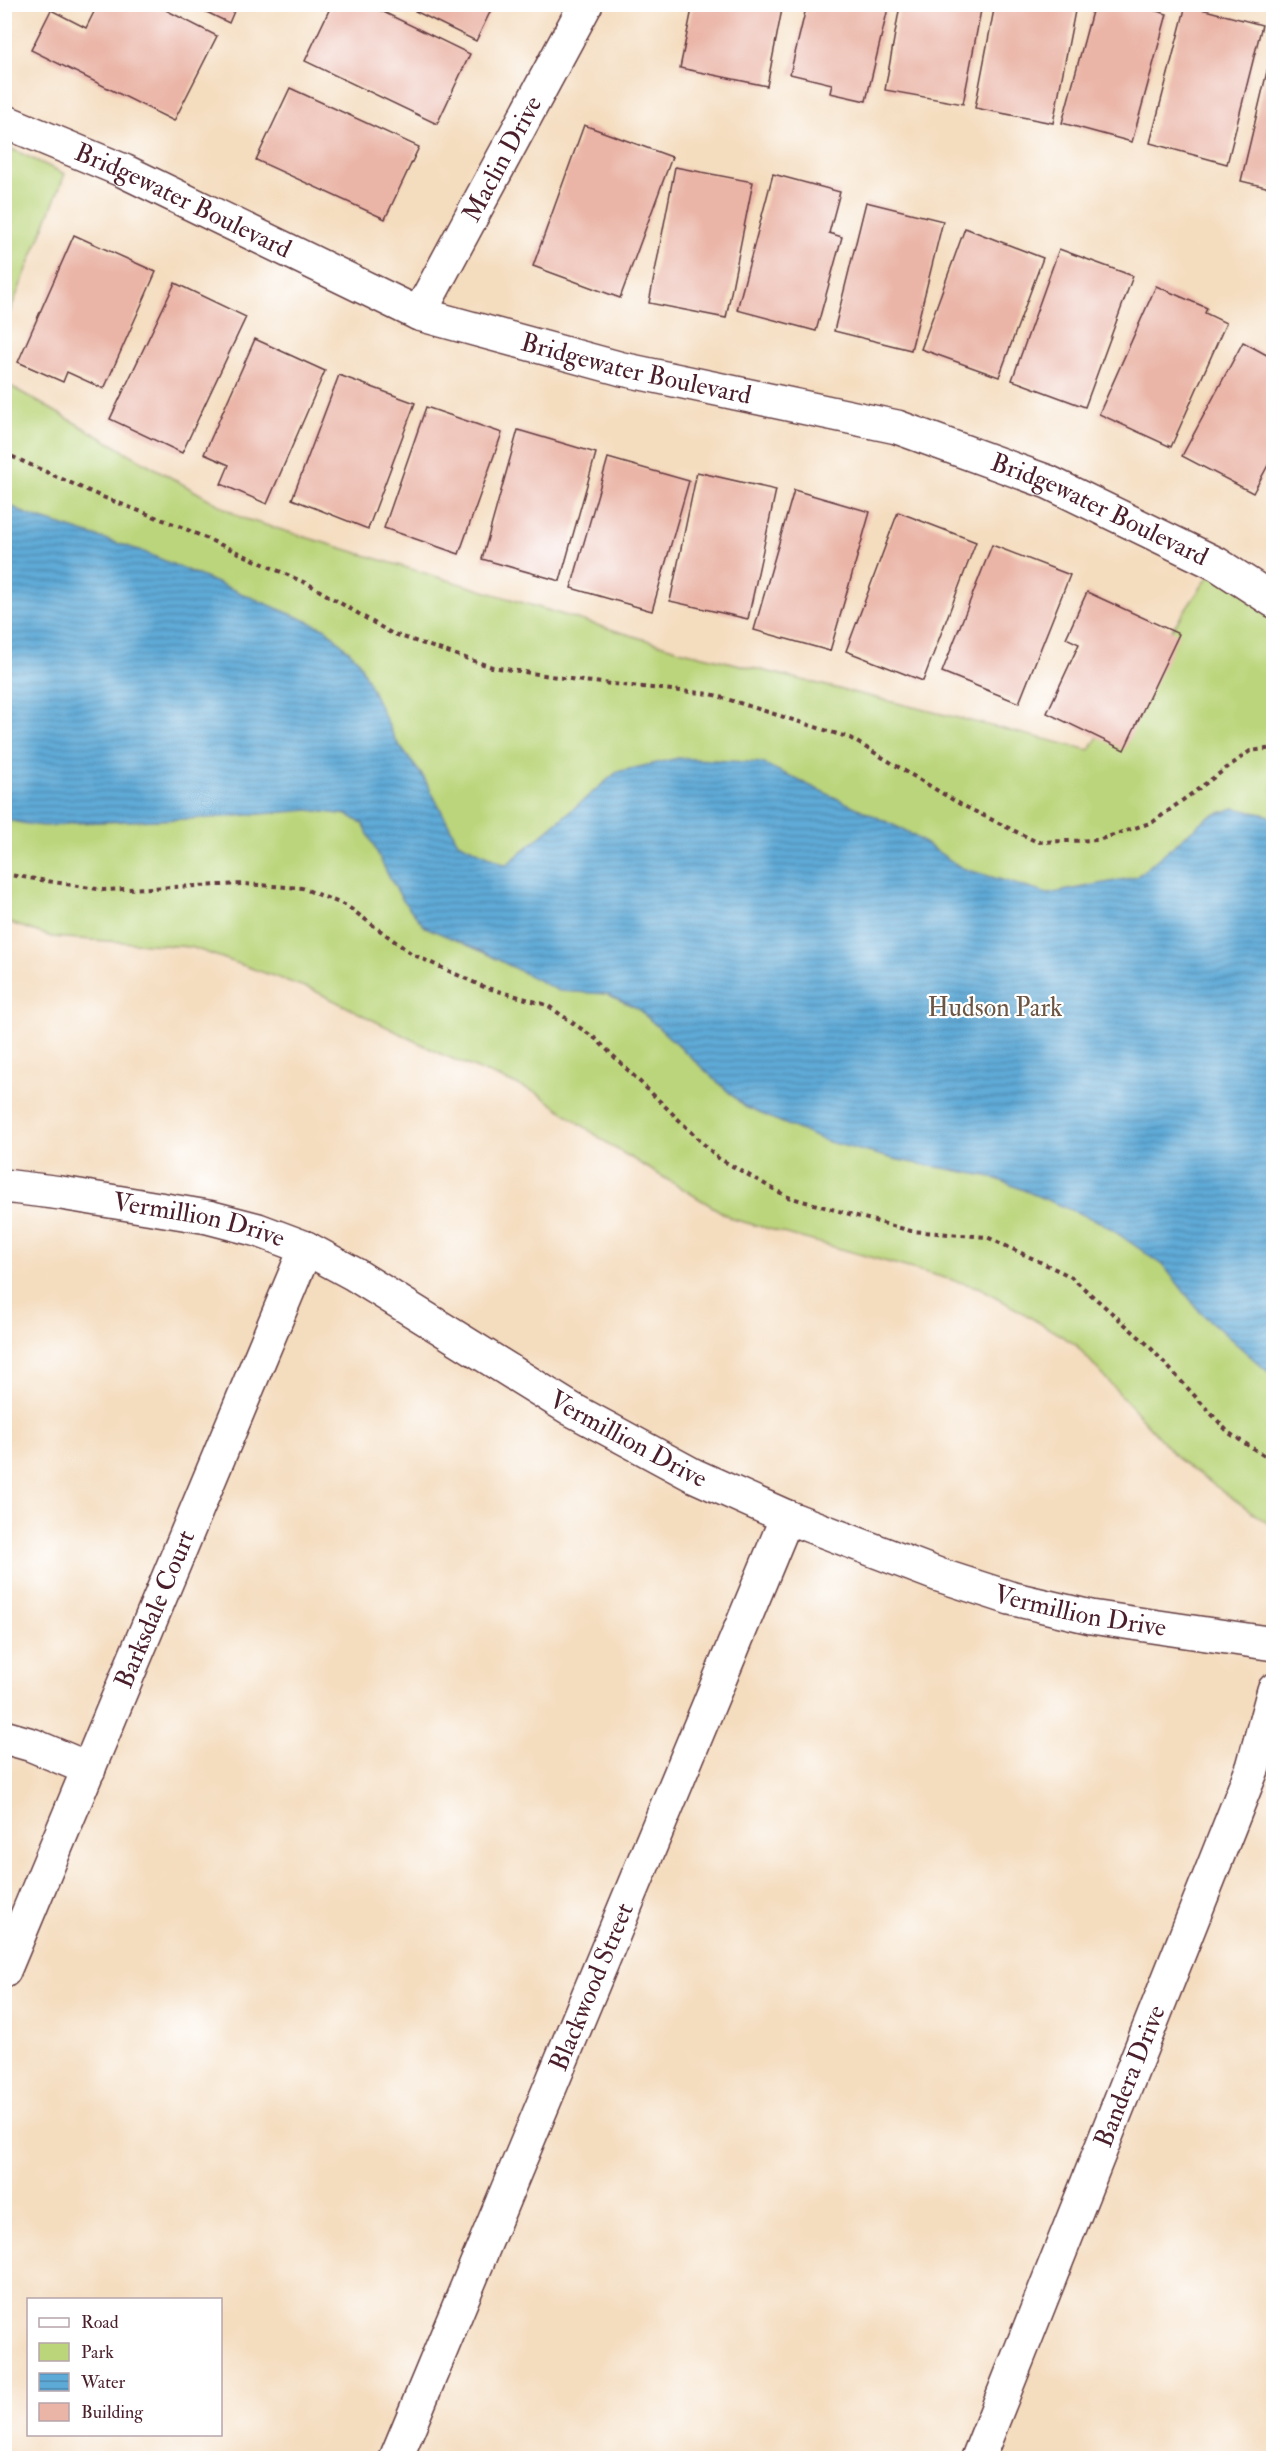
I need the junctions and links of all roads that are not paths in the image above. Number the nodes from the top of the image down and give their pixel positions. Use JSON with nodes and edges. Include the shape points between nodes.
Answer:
{"nodes":[{"id":1,"x":586,"y":4,"type":"edge"},
{"id":2,"x":4,"y":121,"type":"edge"},
{"id":3,"x":419,"y":314,"type":"junction"},
{"id":4,"x":1274,"y":601,"type":"edge"},
{"id":5,"x":4,"y":1186,"type":"edge"},
{"id":6,"x":306,"y":1248,"type":"junction"},
{"id":7,"x":787,"y":1517,"type":"junction"},
{"id":8,"x":1274,"y":1644,"type":"edge"},
{"id":9,"x":1274,"y":1690,"type":"edge"},
{"id":10,"x":4,"y":1737,"type":"edge"},
{"id":11,"x":89,"y":1770,"type":"junction"},
{"id":12,"x":4,"y":1971,"type":"edge"},
{"id":13,"x":396,"y":2458,"type":"edge"},
{"id":14,"x":978,"y":2458,"type":"edge"}],
"edges":[{"from":1,"to":3,"type":"street","name":"Maclin Drive"},
{"from":2,"to":3,"type":"street","name":"Bridgewater Boulevard","via":[[124,171]]},
{"from":3,"to":4,"type":"street","name":"Bridgewater Boulevard","via":[[622,369],[897,427],[1048,482],[1217,564]]},
{"from":5,"to":6,"type":"street","name":"Vermillion Drive","via":[[208,1217]]},
{"from":6,"to":7,"type":"street","name":"Vermillion Drive","via":[[571,1409],[693,1475]]},
{"from":6,"to":11,"type":"street","name":"Barksdale Court"},
{"from":7,"to":8,"type":"street","name":"Vermillion Drive","via":[[1010,1598],[1091,1617]]},
{"from":7,"to":13,"type":"street","name":"Blackwood Street"},
{"from":9,"to":14,"type":"street","name":"Bandera Drive","via":[[1253,1767]]},
{"from":10,"to":11,"type":"street"},
{"from":11,"to":12,"type":"street","name":"Barksdale Court"}]}
